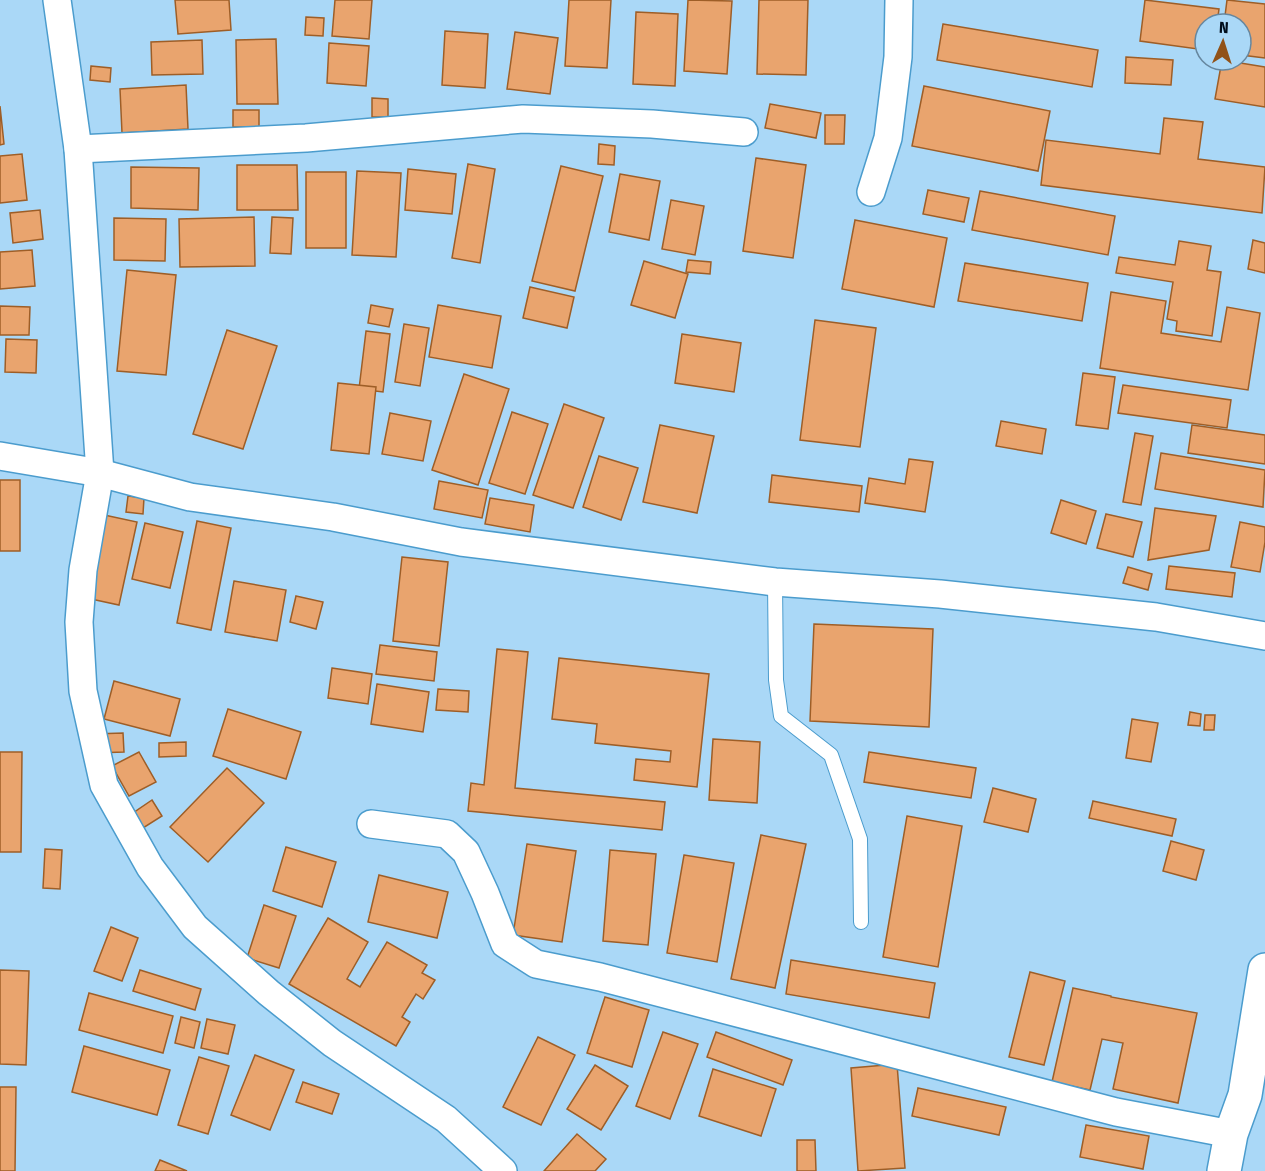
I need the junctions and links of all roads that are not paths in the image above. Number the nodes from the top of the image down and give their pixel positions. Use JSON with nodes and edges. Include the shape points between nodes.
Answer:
{"nodes":[{"id":1,"x":57,"y":0,"type":"edge"},
{"id":2,"x":899,"y":0,"type":"edge"},
{"id":3,"x":744,"y":132,"type":"dead end"},
{"id":4,"x":78,"y":149,"type":"junction"},
{"id":5,"x":871,"y":192,"type":"dead end"},
{"id":6,"x":0,"y":456,"type":"edge"},
{"id":7,"x":100,"y":473,"type":"junction"},
{"id":8,"x":775,"y":582,"type":"junction"},
{"id":9,"x":1265,"y":636,"type":"edge"},
{"id":10,"x":371,"y":824,"type":"dead end"},
{"id":11,"x":861,"y":922,"type":"dead end"},
{"id":12,"x":1265,"y":970,"type":"edge"},
{"id":13,"x":1245,"y":1095,"type":"junction"},
{"id":14,"x":1231,"y":1134,"type":"junction"},
{"id":15,"x":503,"y":1171,"type":"edge"},
{"id":16,"x":1224,"y":1171,"type":"edge"},
{"id":17,"x":1247,"y":1171,"type":"edge"}],
"edges":[{"from":1,"to":4,"type":"street"},
{"from":2,"to":5,"type":"street","via":[[898,57],[888,138]]},
{"from":3,"to":4,"type":"street","via":[[523,119],[306,138]]},
{"from":4,"to":7,"type":"street"},
{"from":6,"to":7,"type":"street"},
{"from":7,"to":8,"type":"street","via":[[190,497],[461,542]]},
{"from":7,"to":15,"type":"street","via":[[83,580],[83,691],[104,785],[150,867],[195,927],[269,993],[332,1042],[446,1119]]},
{"from":8,"to":9,"type":"street","via":[[1133,614]]},
{"from":8,"to":11,"type":"lane","via":[[776,680],[781,716],[831,755],[860,839]]},
{"from":10,"to":14,"type":"street","via":[[447,834],[466,852],[505,944],[536,964],[600,977],[1116,1112]]},
{"from":12,"to":13,"type":"street"},
{"from":13,"to":14,"type":"street"},
{"from":13,"to":17,"type":"street"},
{"from":14,"to":16,"type":"street"}]}
